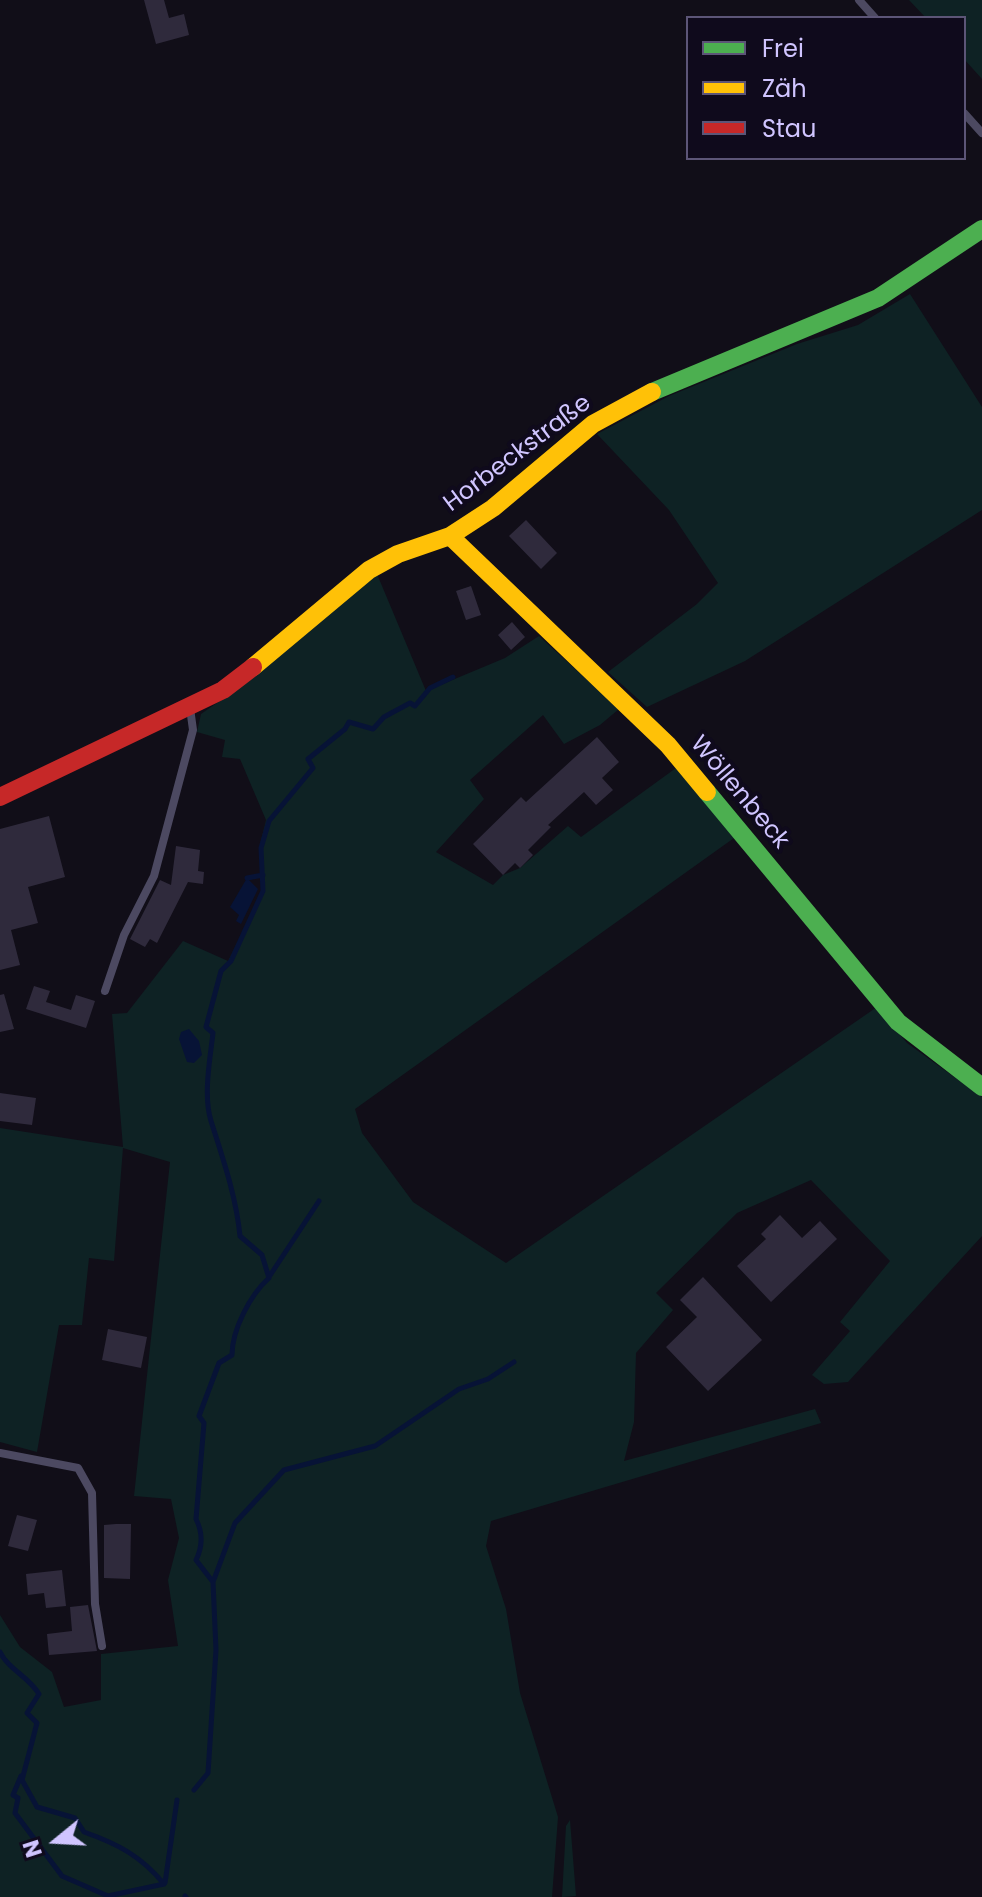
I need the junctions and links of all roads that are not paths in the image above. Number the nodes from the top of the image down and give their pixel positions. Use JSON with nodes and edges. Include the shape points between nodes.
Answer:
{"nodes":[{"id":1,"x":859,"y":0,"type":"edge"},
{"id":2,"x":873,"y":16,"type":"edge"},
{"id":3,"x":966,"y":115,"type":"edge"},
{"id":4,"x":982,"y":133,"type":"edge"},
{"id":5,"x":982,"y":229,"type":"edge"},
{"id":6,"x":450,"y":536,"type":"junction"},
{"id":7,"x":190,"y":708,"type":"junction"},
{"id":8,"x":0,"y":797,"type":"edge"},
{"id":9,"x":105,"y":991,"type":"dead end"},
{"id":10,"x":982,"y":1087,"type":"edge"},
{"id":11,"x":0,"y":1453,"type":"edge"},
{"id":12,"x":102,"y":1646,"type":"dead end"}],
"edges":[{"from":1,"to":2,"type":"lane"},
{"from":3,"to":4,"type":"lane"},
{"from":5,"to":6,"type":"street","name":"Horbeckstraße","via":[[878,298],[641,397],[593,424],[493,508]]},
{"from":6,"to":7,"type":"street","name":"Horbeckstraße","via":[[369,570],[235,681]]},
{"from":6,"to":10,"type":"street","name":"Wöllenbeck","via":[[668,745],[898,1022]]},
{"from":7,"to":8,"type":"street","name":"Horbeckstraße"},
{"from":7,"to":9,"type":"lane","via":[[193,730],[154,876],[124,935]]},
{"from":11,"to":12,"type":"lane","via":[[78,1468],[87,1480]]}]}
